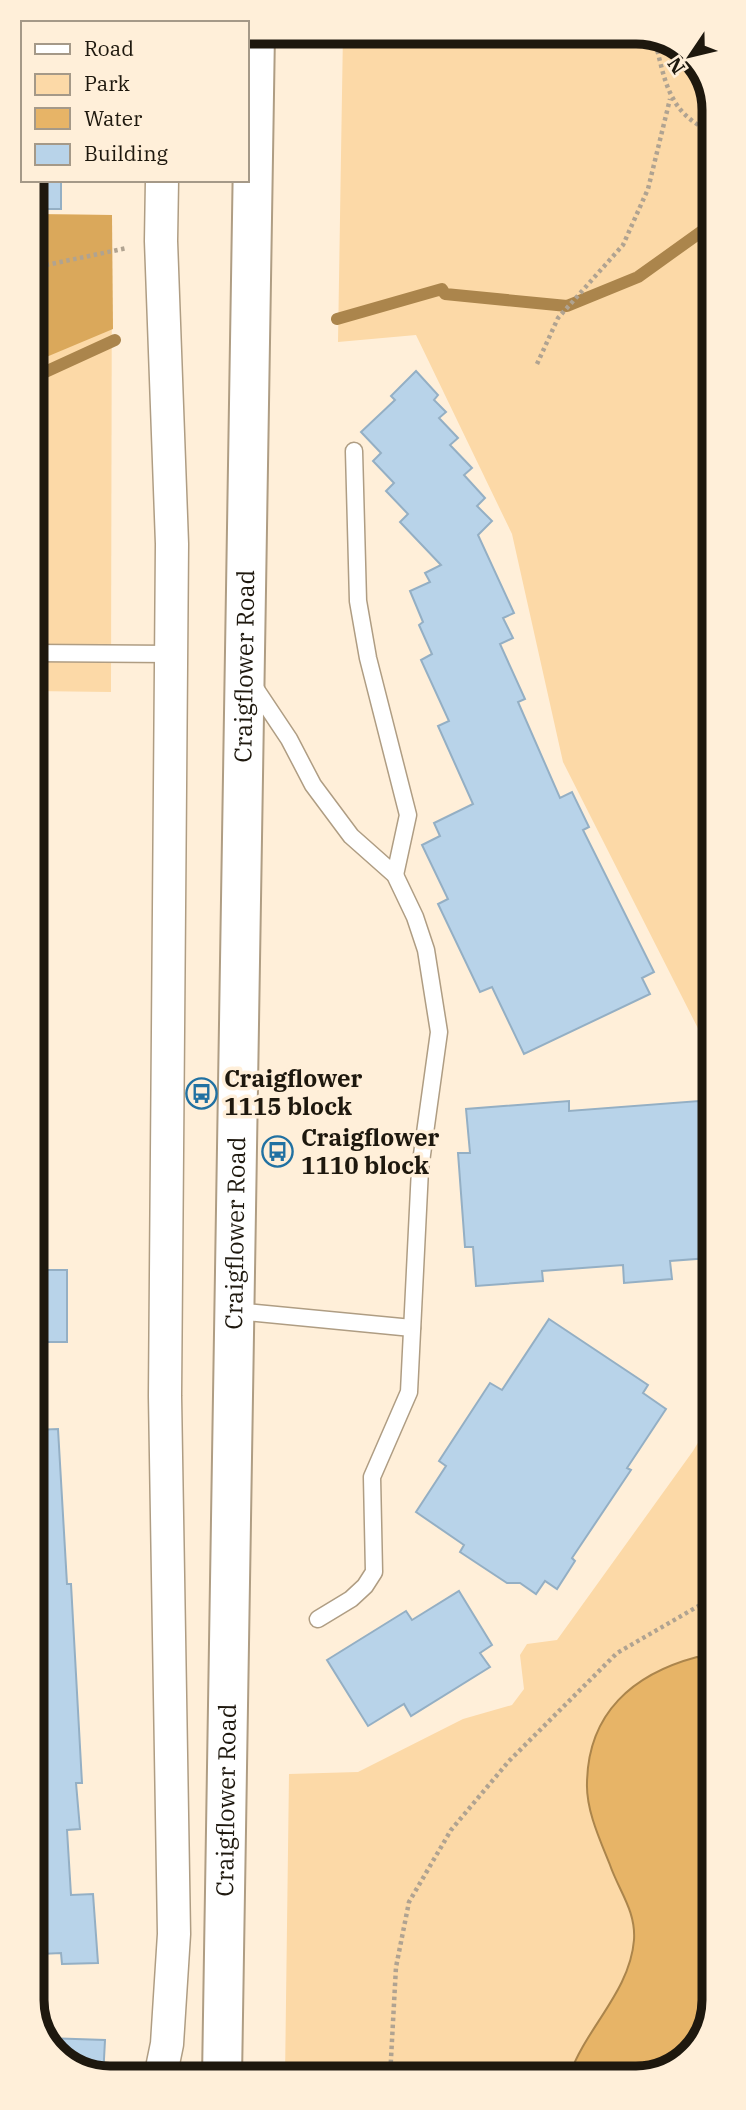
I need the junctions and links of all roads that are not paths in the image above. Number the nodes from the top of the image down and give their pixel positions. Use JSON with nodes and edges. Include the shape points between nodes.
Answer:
{"nodes":[{"id":1,"x":254,"y":44,"type":"edge"},
{"id":2,"x":249,"y":138,"type":"edge"},
{"id":3,"x":162,"y":182,"type":"edge"},
{"id":4,"x":354,"y":451,"type":"dead end"},
{"id":5,"x":44,"y":653,"type":"edge"},
{"id":6,"x":172,"y":654,"type":"junction"},
{"id":7,"x":246,"y":674,"type":"junction"},
{"id":8,"x":395,"y":875,"type":"junction"},
{"id":9,"x":236,"y":1311,"type":"junction"},
{"id":10,"x":412,"y":1328,"type":"junction"},
{"id":11,"x":318,"y":1619,"type":"dead end"},
{"id":12,"x":162,"y":2066,"type":"edge"},
{"id":13,"x":222,"y":2066,"type":"edge"}],
"edges":[{"from":1,"to":2,"type":"main road","name":"Craigflower Road"},
{"from":2,"to":7,"type":"main road","name":"Craigflower Road"},
{"from":3,"to":6,"type":"street"},
{"from":4,"to":8,"type":"lane","via":[[358,601],[408,815]]},
{"from":5,"to":6,"type":"lane"},
{"from":6,"to":12,"type":"street","via":[[165,1396],[174,1934]]},
{"from":7,"to":8,"type":"lane","via":[[313,785],[351,836]]},
{"from":7,"to":9,"type":"main road","name":"Craigflower Road"},
{"from":8,"to":10,"type":"lane","via":[[426,950],[439,1032],[420,1169]]},
{"from":9,"to":10,"type":"lane"},
{"from":9,"to":13,"type":"main road","name":"Craigflower Road"},
{"from":10,"to":11,"type":"lane","via":[[409,1392],[372,1477],[374,1572],[351,1599]]}]}
